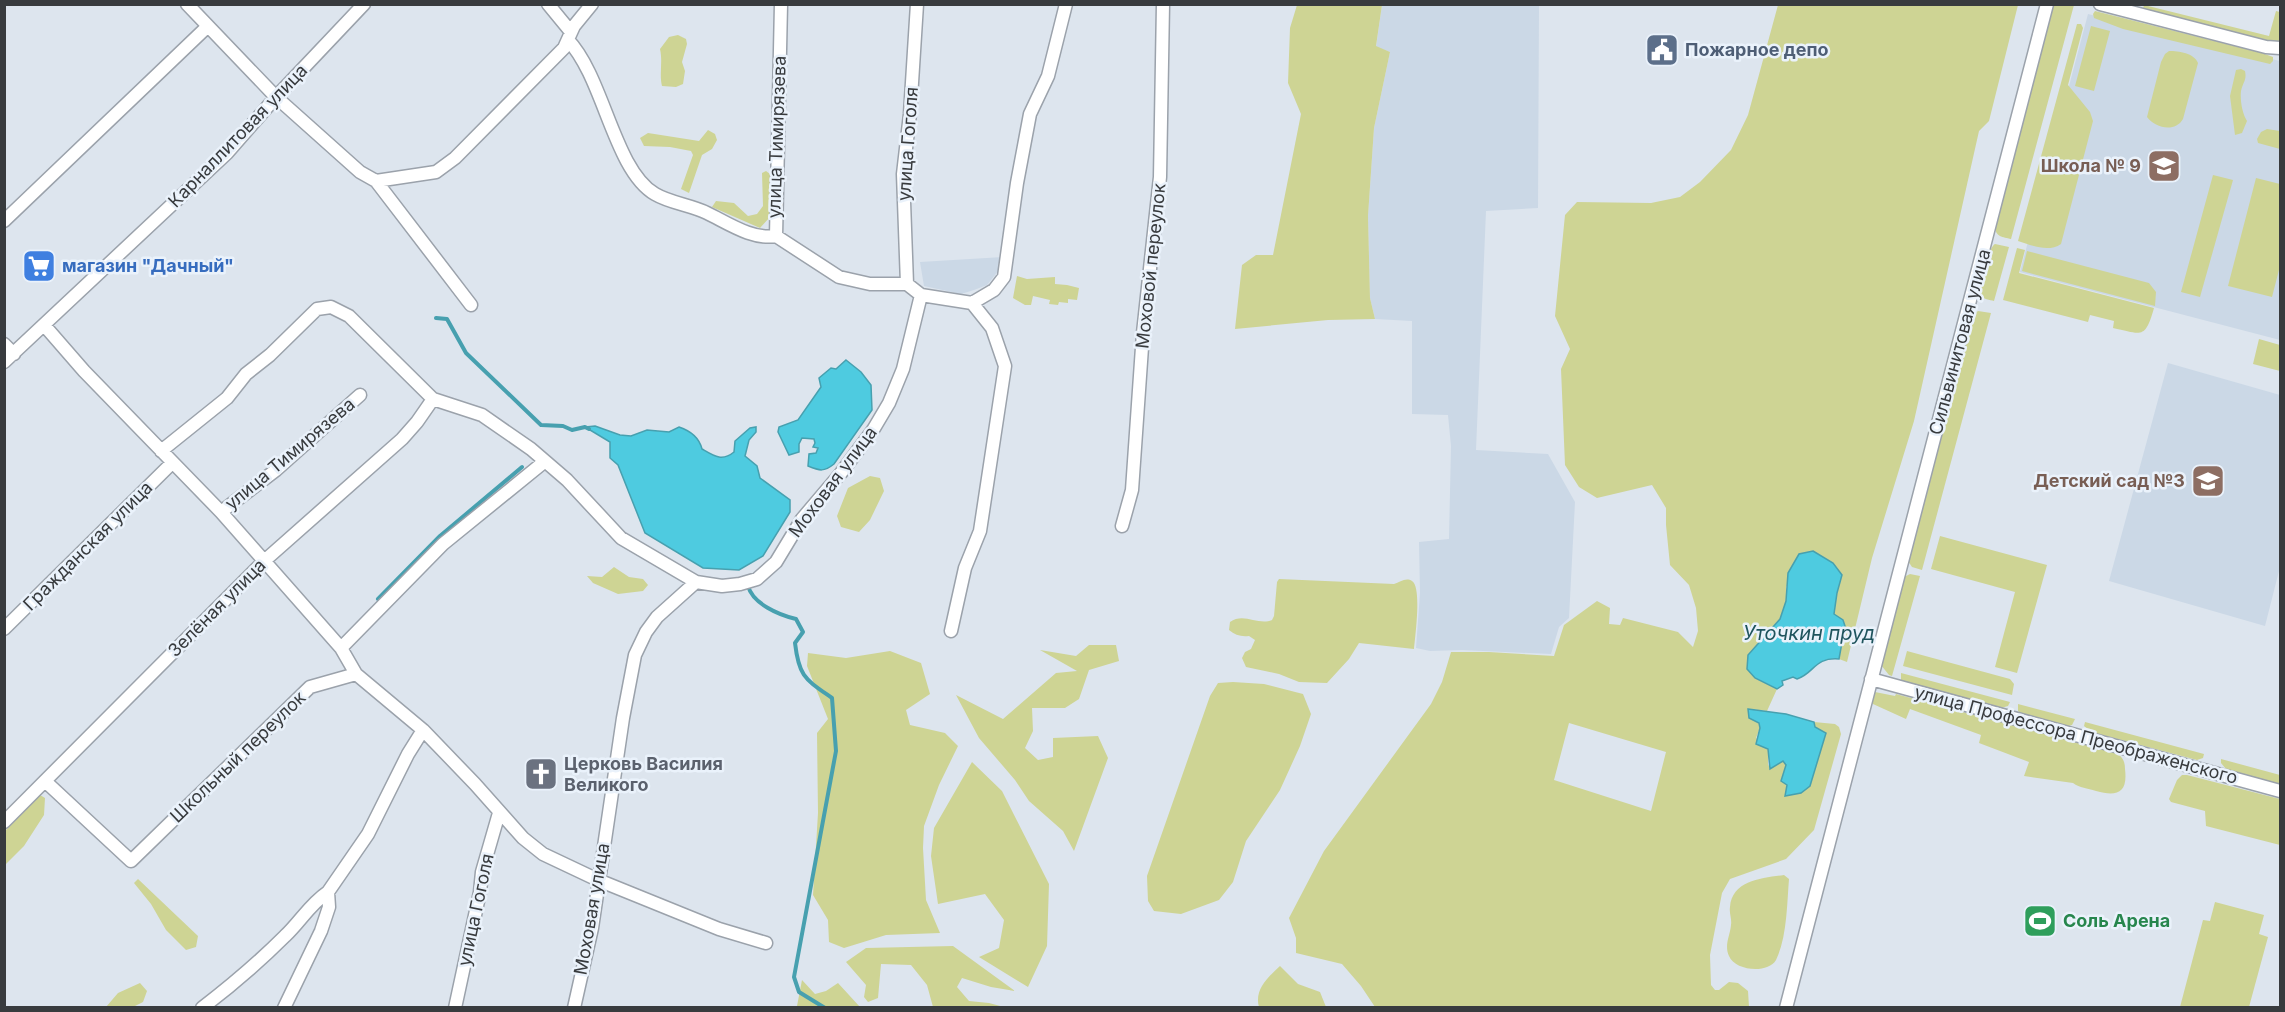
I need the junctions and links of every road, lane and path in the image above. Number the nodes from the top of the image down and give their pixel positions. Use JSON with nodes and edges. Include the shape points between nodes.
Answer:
{"nodes":[{"id":1,"x":187,"y":4,"type":"edge"},
{"id":2,"x":363,"y":4,"type":"edge"},
{"id":3,"x":548,"y":4,"type":"edge"},
{"id":4,"x":592,"y":4,"type":"edge"},
{"id":5,"x":781,"y":4,"type":"edge"},
{"id":6,"x":917,"y":4,"type":"edge"},
{"id":7,"x":1066,"y":4,"type":"edge"},
{"id":8,"x":1163,"y":4,"type":"edge"},
{"id":9,"x":2048,"y":4,"type":"edge"},
{"id":10,"x":2100,"y":4,"type":"edge"},
{"id":11,"x":207,"y":27,"type":"junction"},
{"id":12,"x":569,"y":36,"type":"junction"},
{"id":13,"x":2280,"y":48,"type":"edge"},
{"id":14,"x":276,"y":97,"type":"junction"},
{"id":15,"x":376,"y":181,"type":"junction"},
{"id":16,"x":4,"y":221,"type":"edge"},
{"id":17,"x":776,"y":236,"type":"junction"},
{"id":18,"x":907,"y":284,"type":"junction"},
{"id":19,"x":921,"y":296,"type":"junction"},
{"id":20,"x":972,"y":303,"type":"junction"},
{"id":21,"x":471,"y":305,"type":"dead end"},
{"id":22,"x":44,"y":325,"type":"junction"},
{"id":23,"x":4,"y":344,"type":"edge"},
{"id":24,"x":14,"y":354,"type":"junction"},
{"id":25,"x":4,"y":363,"type":"edge"},
{"id":26,"x":360,"y":395,"type":"dead end"},
{"id":27,"x":432,"y":399,"type":"junction"},
{"id":28,"x":161,"y":451,"type":"junction"},
{"id":29,"x":544,"y":462,"type":"junction"},
{"id":30,"x":172,"y":463,"type":"junction"},
{"id":31,"x":220,"y":512,"type":"junction"},
{"id":32,"x":1122,"y":526,"type":"dead end"},
{"id":33,"x":263,"y":562,"type":"junction"},
{"id":34,"x":696,"y":582,"type":"junction"},
{"id":35,"x":4,"y":629,"type":"edge"},
{"id":36,"x":951,"y":631,"type":"dead end"},
{"id":37,"x":341,"y":648,"type":"junction"},
{"id":38,"x":356,"y":674,"type":"junction"},
{"id":39,"x":1871,"y":679,"type":"junction"},
{"id":40,"x":423,"y":730,"type":"junction"},
{"id":41,"x":46,"y":782,"type":"junction"},
{"id":42,"x":2280,"y":791,"type":"edge"},
{"id":43,"x":500,"y":813,"type":"junction"},
{"id":44,"x":4,"y":822,"type":"edge"},
{"id":45,"x":598,"y":880,"type":"junction"},
{"id":46,"x":328,"y":892,"type":"junction"},
{"id":47,"x":766,"y":943,"type":"dead end"},
{"id":48,"x":202,"y":1008,"type":"edge"},
{"id":49,"x":284,"y":1008,"type":"edge"},
{"id":50,"x":455,"y":1008,"type":"edge"},
{"id":51,"x":574,"y":1008,"type":"edge"},
{"id":52,"x":1786,"y":1008,"type":"edge"}],
"edges":[{"from":1,"to":11,"type":"street"},
{"from":2,"to":14,"type":"street","name":"Карналлитовая улица"},
{"from":3,"to":12,"type":"street"},
{"from":4,"to":12,"type":"street"},
{"from":5,"to":17,"type":"street","name":"улица Тимирязева"},
{"from":6,"to":18,"type":"street","name":"улица Гоголя","via":[[903,174]]},
{"from":7,"to":20,"type":"street","via":[[1048,76],[1030,114],[1004,277],[994,290]]},
{"from":8,"to":32,"type":"street","name":"Моховой переулок","via":[[1160,177],[1143,333],[1132,490]]},
{"from":9,"to":39,"type":"street","name":"Сильвинитовая улица"},
{"from":10,"to":13,"type":"street"},
{"from":11,"to":14,"type":"street"},
{"from":11,"to":16,"type":"street"},
{"from":12,"to":15,"type":"street","via":[[558,55],[455,158],[436,172]]},
{"from":12,"to":17,"type":"street","via":[[585,63],[634,176],[656,194],[694,206],[753,235]]},
{"from":14,"to":15,"type":"street","via":[[360,172]]},
{"from":14,"to":22,"type":"street","name":"Карналлитовая улица","via":[[227,153]]},
{"from":15,"to":21,"type":"street"},
{"from":17,"to":18,"type":"street","name":"улица Тимирязева","via":[[839,277],[870,284]]},
{"from":18,"to":19,"type":"street"},
{"from":19,"to":20,"type":"street"},
{"from":19,"to":34,"type":"street","name":"Моховая улица","via":[[903,369],[889,403],[873,430],[802,519],[776,562],[758,579],[740,584]]},
{"from":20,"to":36,"type":"street","via":[[992,328],[1005,366],[980,531],[965,568]]},
{"from":22,"to":24,"type":"street","name":"Карналлитовая улица"},
{"from":22,"to":28,"type":"street"},
{"from":23,"to":24,"type":"street"},
{"from":24,"to":25,"type":"street","name":"Карналлитовая улица"},
{"from":26,"to":31,"type":"street","name":"улица Тимирязева","via":[[276,470]]},
{"from":27,"to":28,"type":"street","via":[[349,315],[331,307],[317,309],[246,374],[227,398]]},
{"from":27,"to":29,"type":"street","via":[[482,415]]},
{"from":27,"to":33,"type":"street","name":"Зелёная улица","via":[[402,440]]},
{"from":28,"to":30,"type":"street"},
{"from":29,"to":34,"type":"street","via":[[567,480],[621,538]]},
{"from":29,"to":37,"type":"street","via":[[443,544]]},
{"from":30,"to":31,"type":"street"},
{"from":30,"to":35,"type":"street","name":"Гражданская улица"},
{"from":31,"to":33,"type":"street"},
{"from":33,"to":37,"type":"street"},
{"from":33,"to":41,"type":"street","name":"Зелёная улица"},
{"from":34,"to":45,"type":"street","name":"Моховая улица","via":[[657,616],[635,655]]},
{"from":37,"to":38,"type":"street"},
{"from":38,"to":40,"type":"street"},
{"from":38,"to":41,"type":"street","name":"Школьный переулок","via":[[310,687],[131,861]]},
{"from":39,"to":42,"type":"street","name":"улица Профессора Преображенского"},
{"from":39,"to":52,"type":"street","name":"Сильвинитовая улица"},
{"from":40,"to":43,"type":"street"},
{"from":40,"to":46,"type":"street","via":[[368,834]]},
{"from":41,"to":44,"type":"street","name":"Зелёная улица"},
{"from":43,"to":45,"type":"street","via":[[543,854]]},
{"from":43,"to":50,"type":"street","name":"улица Гоголя","via":[[482,873]]},
{"from":45,"to":47,"type":"street","via":[[719,929]]},
{"from":45,"to":51,"type":"street","name":"Моховая улица"},
{"from":46,"to":48,"type":"street","via":[[244,976]]},
{"from":46,"to":49,"type":"street","via":[[329,907],[321,931]]}]}
